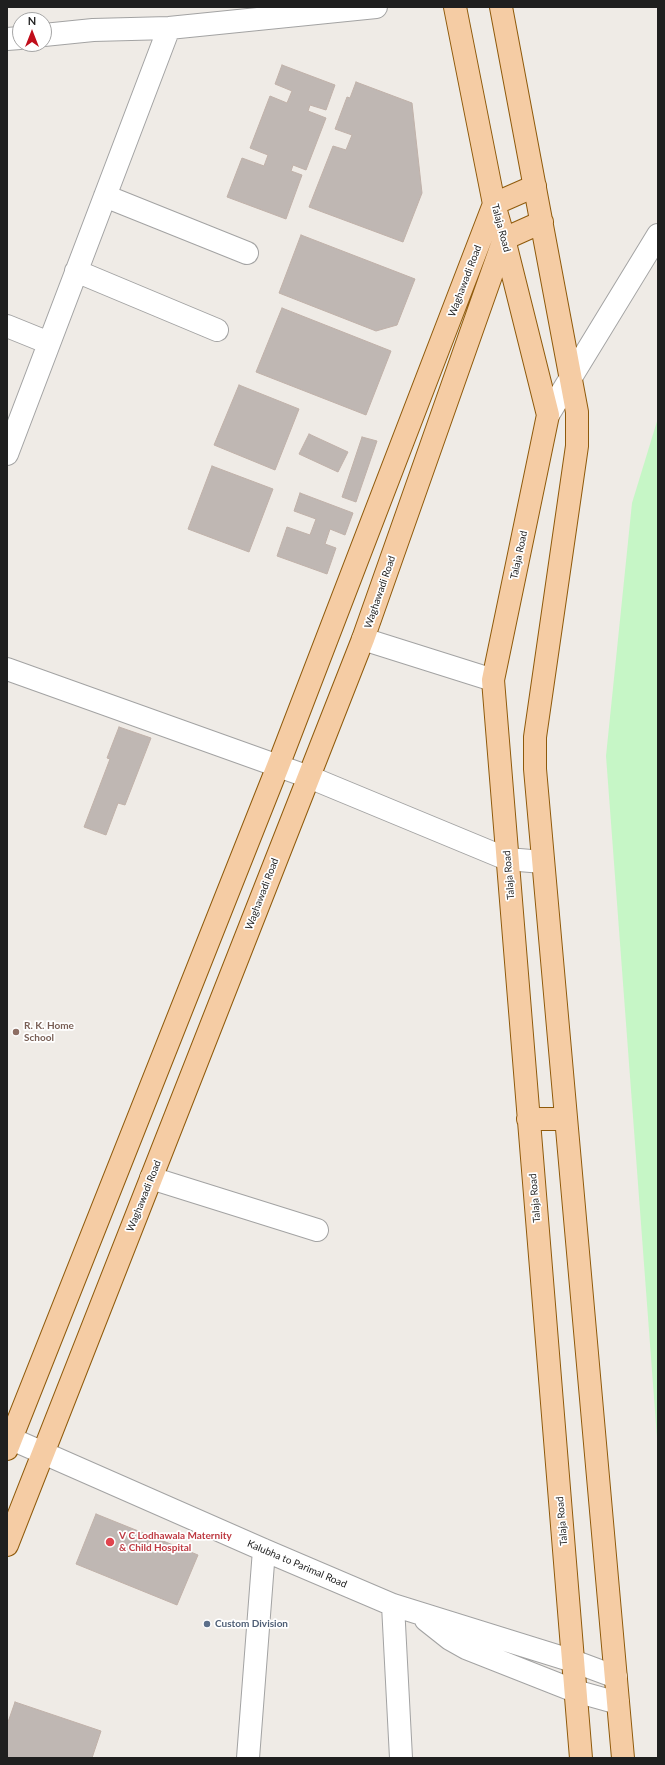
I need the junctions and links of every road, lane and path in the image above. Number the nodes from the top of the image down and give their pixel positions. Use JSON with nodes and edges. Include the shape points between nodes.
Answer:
{"nodes":[{"id":1,"x":376,"y":7,"type":"edge"},
{"id":2,"x":455,"y":7,"type":"edge"},
{"id":3,"x":500,"y":7,"type":"edge"},
{"id":4,"x":169,"y":28,"type":"junction"},
{"id":5,"x":52,"y":34,"type":"edge"},
{"id":6,"x":535,"y":186,"type":"junction"},
{"id":7,"x":105,"y":196,"type":"junction"},
{"id":8,"x":494,"y":204,"type":"junction"},
{"id":9,"x":542,"y":222,"type":"junction"},
{"id":10,"x":658,"y":235,"type":"edge"},
{"id":11,"x":504,"y":239,"type":"junction"},
{"id":12,"x":247,"y":253,"type":"dead end"},
{"id":13,"x":76,"y":271,"type":"junction"},
{"id":14,"x":7,"y":326,"type":"edge"},
{"id":15,"x":217,"y":330,"type":"dead end"},
{"id":16,"x":49,"y":343,"type":"junction"},
{"id":17,"x":571,"y":377,"type":"junction"},
{"id":18,"x":548,"y":415,"type":"junction"},
{"id":19,"x":12,"y":426,"type":"edge"},
{"id":20,"x":7,"y":454,"type":"edge"},
{"id":21,"x":363,"y":639,"type":"junction"},
{"id":22,"x":7,"y":669,"type":"edge"},
{"id":23,"x":493,"y":680,"type":"junction"},
{"id":24,"x":278,"y":766,"type":"junction"},
{"id":25,"x":309,"y":777,"type":"junction"},
{"id":26,"x":507,"y":860,"type":"junction"},
{"id":27,"x":543,"y":862,"type":"junction"},
{"id":28,"x":566,"y":1119,"type":"junction"},
{"id":29,"x":528,"y":1120,"type":"junction"},
{"id":30,"x":150,"y":1178,"type":"junction"},
{"id":31,"x":317,"y":1230,"type":"dead end"},
{"id":32,"x":8,"y":1442,"type":"edge"},
{"id":33,"x":43,"y":1452,"type":"junction"},
{"id":34,"x":7,"y":1545,"type":"edge"},
{"id":35,"x":264,"y":1550,"type":"junction"},
{"id":36,"x":393,"y":1604,"type":"junction"},
{"id":37,"x":415,"y":1611,"type":"junction"},
{"id":38,"x":573,"y":1661,"type":"junction"},
{"id":39,"x":616,"y":1677,"type":"junction"},
{"id":40,"x":575,"y":1691,"type":"junction"},
{"id":41,"x":618,"y":1703,"type":"junction"},
{"id":42,"x":248,"y":1758,"type":"edge"},
{"id":43,"x":401,"y":1758,"type":"edge"},
{"id":44,"x":580,"y":1758,"type":"edge"},
{"id":45,"x":623,"y":1758,"type":"edge"}],
"edges":[{"from":1,"to":4,"type":"street"},
{"from":2,"to":8,"type":"main road","name":"Talaja Road"},
{"from":3,"to":6,"type":"main road"},
{"from":4,"to":5,"type":"street","via":[[93,30]]},
{"from":4,"to":7,"type":"street"},
{"from":6,"to":8,"type":"main road"},
{"from":6,"to":9,"type":"main road"},
{"from":7,"to":12,"type":"street"},
{"from":7,"to":13,"type":"street"},
{"from":8,"to":11,"type":"main road","name":"Talaja Road"},
{"from":8,"to":24,"type":"main road","name":"Waghawadi Road"},
{"from":9,"to":11,"type":"main road"},
{"from":9,"to":17,"type":"main road"},
{"from":10,"to":17,"type":"street"},
{"from":11,"to":18,"type":"main road","name":"Talaja Road"},
{"from":11,"to":21,"type":"main road","name":"Waghawadi Road"},
{"from":13,"to":15,"type":"street"},
{"from":13,"to":16,"type":"street"},
{"from":14,"to":16,"type":"street"},
{"from":16,"to":19,"type":"street"},
{"from":17,"to":18,"type":"street"},
{"from":17,"to":27,"type":"main road","via":[[577,412],[576,446],[535,737],[535,769]]},
{"from":18,"to":23,"type":"main road","name":"Talaja Road"},
{"from":19,"to":20,"type":"street"},
{"from":21,"to":23,"type":"street"},
{"from":21,"to":25,"type":"main road","name":"Waghawadi Road"},
{"from":22,"to":24,"type":"street"},
{"from":23,"to":26,"type":"main road","name":"Talaja Road"},
{"from":24,"to":25,"type":"street"},
{"from":24,"to":32,"type":"main road","name":"Waghawadi Road"},
{"from":25,"to":26,"type":"street"},
{"from":25,"to":30,"type":"main road","name":"Waghawadi Road"},
{"from":26,"to":27,"type":"street"},
{"from":26,"to":29,"type":"main road","name":"Talaja Road"},
{"from":27,"to":28,"type":"main road"},
{"from":28,"to":29,"type":"main road"},
{"from":28,"to":39,"type":"main road"},
{"from":29,"to":38,"type":"main road","name":"Talaja Road"},
{"from":30,"to":31,"type":"street"},
{"from":30,"to":33,"type":"main road","name":"Waghawadi Road"},
{"from":32,"to":33,"type":"street","name":"Kalubha to Parimal Road"},
{"from":33,"to":34,"type":"main road","name":"Waghawadi Road"},
{"from":33,"to":35,"type":"street","name":"Kalubha to Parimal Road"},
{"from":35,"to":36,"type":"street","name":"Kalubha to Parimal Road"},
{"from":35,"to":42,"type":"street"},
{"from":36,"to":37,"type":"street","name":"Kalubha to Parimal Road"},
{"from":36,"to":43,"type":"street"},
{"from":37,"to":38,"type":"street","name":"Kalubha to Parimal Road"},
{"from":37,"to":40,"type":"street","via":[[450,1639],[466,1648]]},
{"from":38,"to":39,"type":"street","name":"Kalubha to Parimal Road"},
{"from":38,"to":40,"type":"main road","name":"Talaja Road"},
{"from":39,"to":41,"type":"main road"},
{"from":40,"to":41,"type":"street"},
{"from":40,"to":44,"type":"main road","name":"Talaja Road"},
{"from":41,"to":45,"type":"main road"}]}
